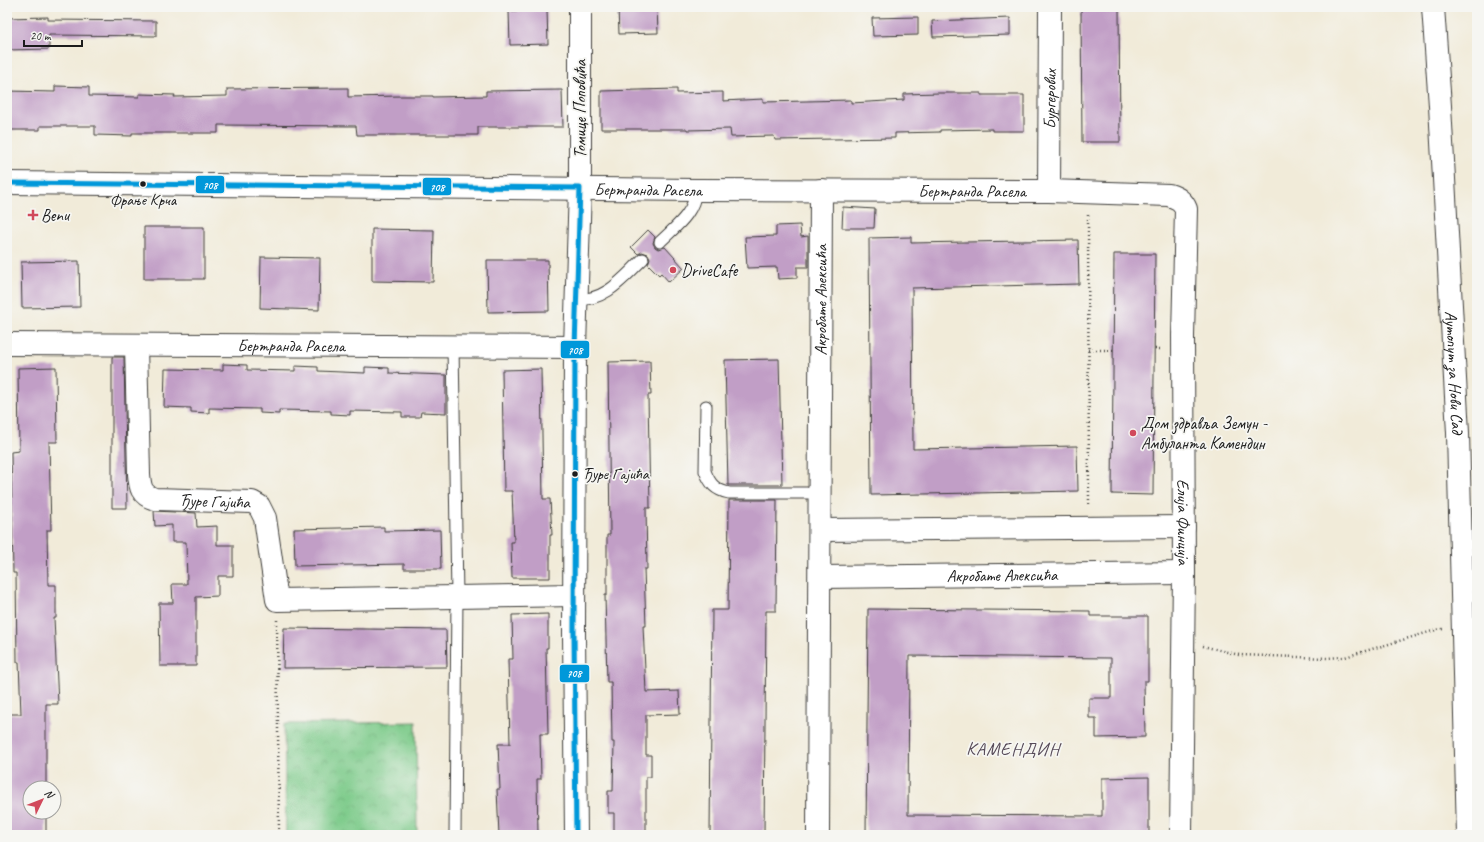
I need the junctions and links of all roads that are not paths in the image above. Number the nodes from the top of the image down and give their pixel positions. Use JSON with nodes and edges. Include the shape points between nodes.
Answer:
{"nodes":[{"id":1,"x":580,"y":7,"type":"edge"},
{"id":2,"x":1050,"y":7,"type":"edge"},
{"id":3,"x":1433,"y":7,"type":"edge"},
{"id":4,"x":7,"y":182,"type":"edge"},
{"id":5,"x":580,"y":188,"type":"junction"},
{"id":6,"x":696,"y":190,"type":"junction"},
{"id":7,"x":822,"y":190,"type":"junction"},
{"id":8,"x":1049,"y":191,"type":"junction"},
{"id":9,"x":1186,"y":210,"type":"joint"},
{"id":10,"x":660,"y":242,"type":"dead end"},
{"id":11,"x":643,"y":259,"type":"dead end"},
{"id":12,"x":576,"y":300,"type":"junction"},
{"id":13,"x":7,"y":344,"type":"edge"},
{"id":14,"x":136,"y":345,"type":"junction"},
{"id":15,"x":454,"y":346,"type":"junction"},
{"id":16,"x":575,"y":347,"type":"junction"},
{"id":17,"x":706,"y":406,"type":"dead end"},
{"id":18,"x":820,"y":493,"type":"junction"},
{"id":19,"x":1184,"y":527,"type":"junction"},
{"id":20,"x":821,"y":530,"type":"junction"},
{"id":21,"x":1184,"y":573,"type":"junction"},
{"id":22,"x":820,"y":577,"type":"junction"},
{"id":23,"x":574,"y":595,"type":"junction"},
{"id":24,"x":457,"y":596,"type":"junction"},
{"id":25,"x":1471,"y":661,"type":"edge"},
{"id":26,"x":455,"y":835,"type":"edge"},
{"id":27,"x":576,"y":835,"type":"edge"},
{"id":28,"x":818,"y":835,"type":"edge"},
{"id":29,"x":1181,"y":835,"type":"edge"},
{"id":30,"x":1468,"y":835,"type":"edge"}],
"edges":[{"from":1,"to":5,"type":"street","name":"Томице Поповића"},
{"from":2,"to":8,"type":"street","name":"Бургерових"},
{"from":3,"to":25,"type":"street","name":"Аутопут за Нови Сад","via":[[1458,433],[1463,626]]},
{"from":4,"to":5,"type":"street","name":"Бертранда Расела"},
{"from":5,"to":6,"type":"street","name":"Бертранда Расела"},
{"from":5,"to":12,"type":"street","name":"Томице Поповића"},
{"from":6,"to":7,"type":"street","name":"Бертранда Расела"},
{"from":6,"to":10,"type":"lane","via":[[690,211]]},
{"from":7,"to":8,"type":"street","name":"Бертранда Расела"},
{"from":7,"to":18,"type":"street","name":"Акробате Алексића"},
{"from":8,"to":9,"type":"street","name":"Бертранда Расела","via":[[1169,195],[1180,199]]},
{"from":9,"to":19,"type":"street","name":"Елија Финција","via":[[1183,343]]},
{"from":11,"to":12,"type":"lane","via":[[604,294]]},
{"from":12,"to":16,"type":"street","name":"Томице Поповића"},
{"from":13,"to":14,"type":"street","name":"Бертранда Расела"},
{"from":14,"to":15,"type":"street","name":"Бертранда Расела"},
{"from":14,"to":24,"type":"street","name":"Ђуре Гајића","via":[[141,490],[145,495],[155,499],[237,500],[252,502],[259,506],[265,518],[277,600]]},
{"from":15,"to":16,"type":"street","name":"Бертранда Расела"},
{"from":15,"to":24,"type":"lane"},
{"from":16,"to":23,"type":"street","name":"Томице Поповића"},
{"from":17,"to":18,"type":"lane","via":[[706,470],[708,480],[714,488],[729,493]]},
{"from":18,"to":20,"type":"street","name":"Акробате Алексића"},
{"from":19,"to":20,"type":"street"},
{"from":19,"to":21,"type":"street","name":"Елија Финција"},
{"from":20,"to":22,"type":"street","name":"Акробате Алексића"},
{"from":21,"to":22,"type":"street","name":"Акробате Алексића"},
{"from":21,"to":29,"type":"street","name":"Елија Финција"},
{"from":22,"to":28,"type":"street","name":"Акробате Алексића"},
{"from":23,"to":24,"type":"street"},
{"from":23,"to":27,"type":"street","name":"Томице Поповића"},
{"from":24,"to":26,"type":"lane"},
{"from":25,"to":30,"type":"street","name":"Аутопут за Нови Сад"}]}
